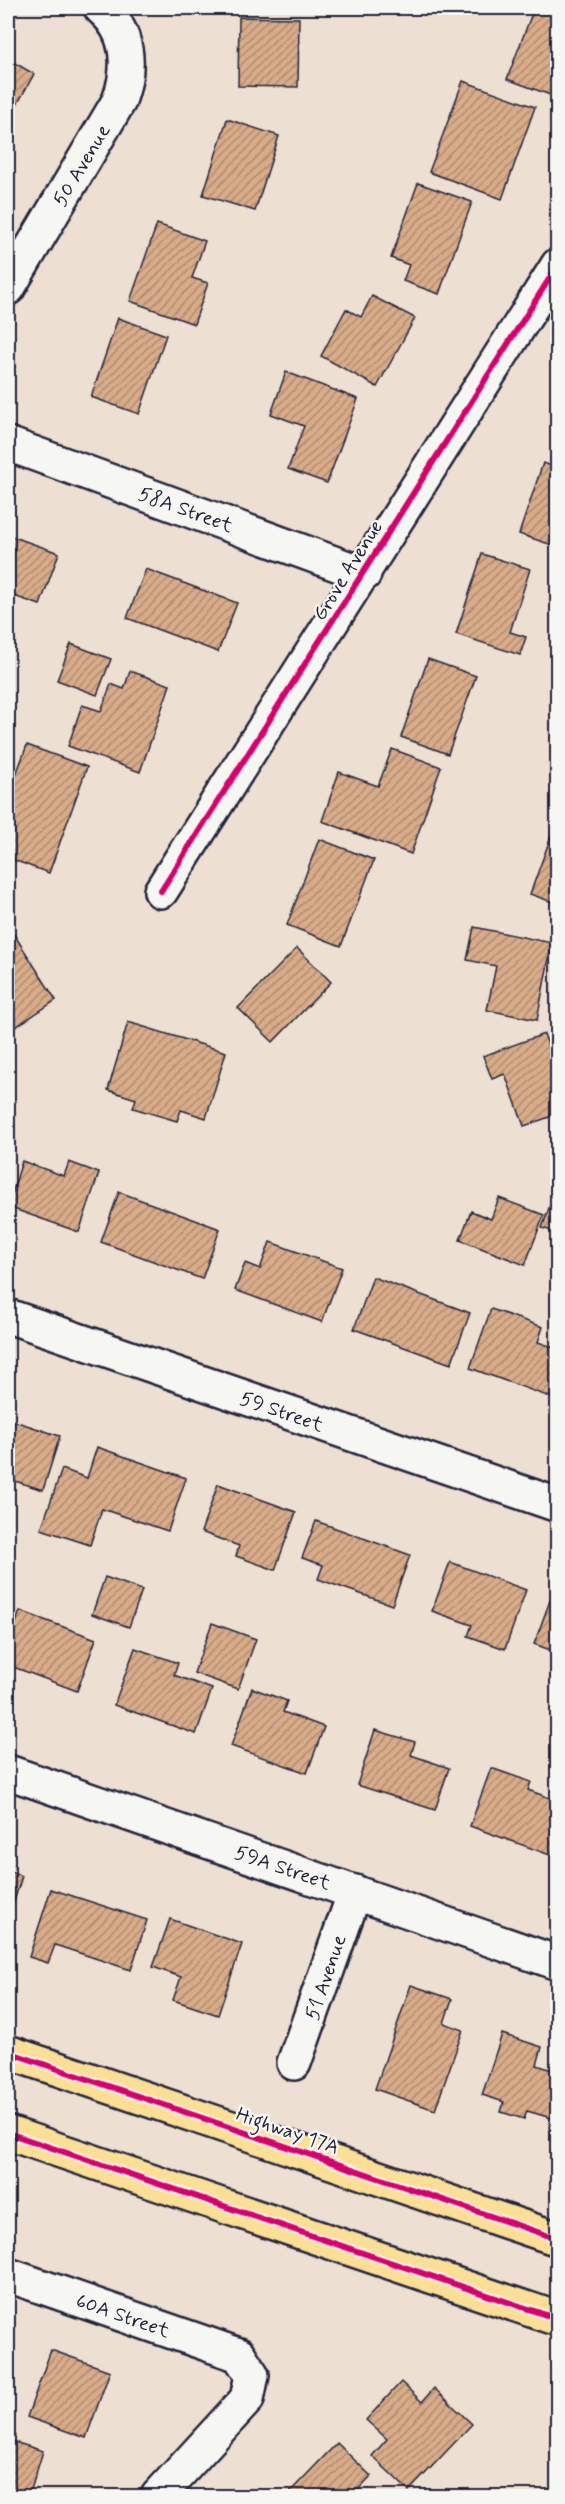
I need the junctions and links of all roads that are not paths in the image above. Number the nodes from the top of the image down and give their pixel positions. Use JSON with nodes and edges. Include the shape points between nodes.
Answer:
{"nodes":[{"id":1,"x":101,"y":8,"type":"edge"},
{"id":2,"x":558,"y":265,"type":"edge"},
{"id":3,"x":8,"y":288,"type":"edge"},
{"id":4,"x":8,"y":444,"type":"edge"},
{"id":5,"x":364,"y":574,"type":"junction"},
{"id":6,"x":161,"y":891,"type":"dead end"},
{"id":7,"x":8,"y":1316,"type":"edge"},
{"id":8,"x":558,"y":1505,"type":"edge"},
{"id":9,"x":8,"y":1772,"type":"edge"},
{"id":10,"x":355,"y":1892,"type":"junction"},
{"id":11,"x":558,"y":1963,"type":"edge"},
{"id":12,"x":8,"y":2052,"type":"edge"},
{"id":13,"x":294,"y":2062,"type":"dead end"},
{"id":14,"x":8,"y":2133,"type":"edge"},
{"id":15,"x":558,"y":2239,"type":"edge"},
{"id":16,"x":8,"y":2275,"type":"edge"},
{"id":17,"x":558,"y":2319,"type":"edge"},
{"id":18,"x":158,"y":2496,"type":"edge"}],
"edges":[{"from":1,"to":3,"type":"street","name":"50 Avenue","via":[[122,35],[126,81],[119,101]]},
{"from":2,"to":5,"type":"street","name":"Grove Avenue"},
{"from":4,"to":5,"type":"street","name":"58A Street"},
{"from":5,"to":6,"type":"street","name":"Grove Avenue"},
{"from":7,"to":8,"type":"street","name":"59 Street"},
{"from":9,"to":10,"type":"street","name":"59A Street"},
{"from":10,"to":11,"type":"street","name":"59A Street"},
{"from":10,"to":13,"type":"street","name":"51 Avenue"},
{"from":12,"to":15,"type":"main road","name":"Highway 17A"},
{"from":14,"to":17,"type":"main road"},
{"from":16,"to":18,"type":"street","name":"60A Street","via":[[239,2355],[252,2375],[247,2399]]}]}
